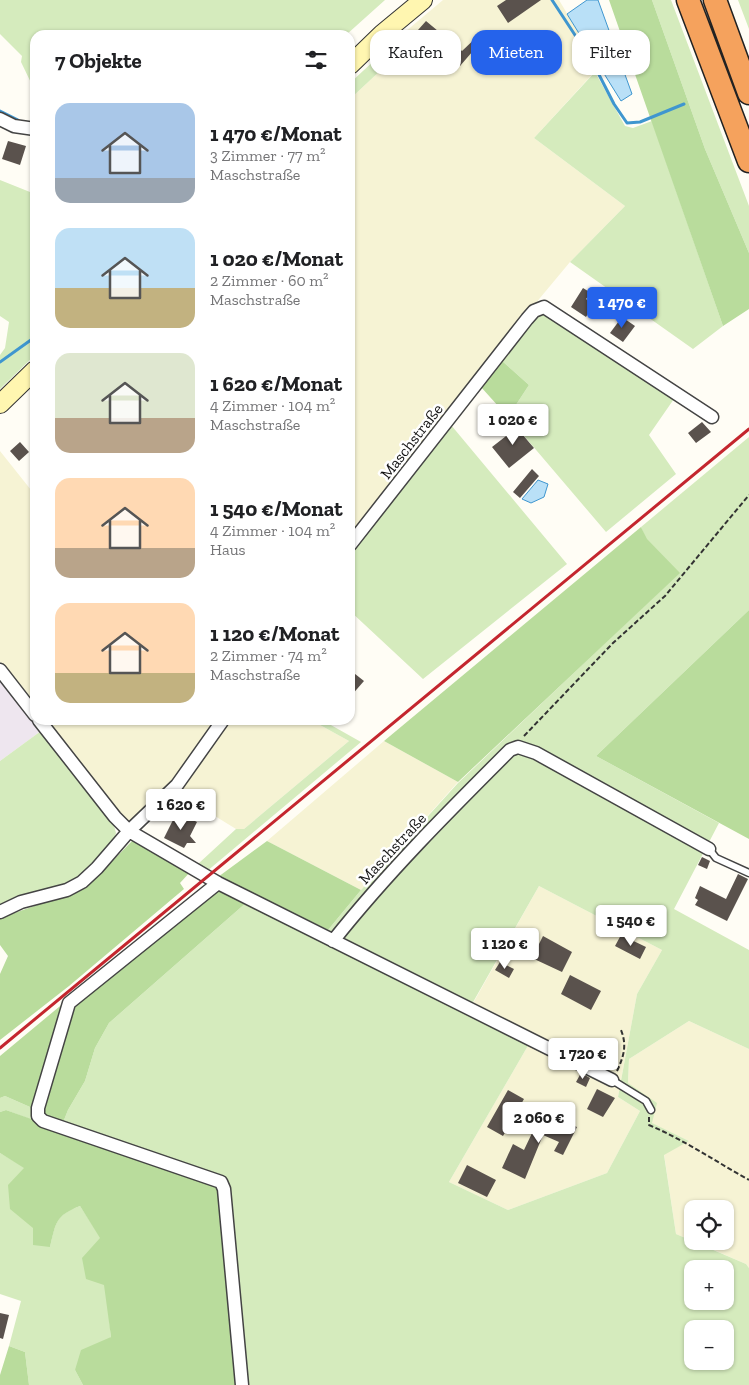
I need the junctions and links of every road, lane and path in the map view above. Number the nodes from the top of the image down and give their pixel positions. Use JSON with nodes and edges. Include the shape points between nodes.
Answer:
{"nodes":[{"id":1,"x":423,"y":0,"type":"edge"},
{"id":2,"x":688,"y":0,"type":"edge"},
{"id":3,"x":715,"y":0,"type":"edge"},
{"id":4,"x":355,"y":60,"type":"edge"},
{"id":5,"x":749,"y":93,"type":"edge"},
{"id":6,"x":0,"y":119,"type":"edge"},
{"id":7,"x":30,"y":128,"type":"edge"},
{"id":8,"x":749,"y":161,"type":"edge"},
{"id":9,"x":30,"y":375,"type":"edge"},
{"id":10,"x":0,"y":404,"type":"edge"},
{"id":11,"x":712,"y":417,"type":"dead end"},
{"id":12,"x":749,"y":495,"type":"edge"},
{"id":13,"x":355,"y":540,"type":"edge"},
{"id":14,"x":0,"y":670,"type":"edge"},
{"id":15,"x":30,"y":709,"type":"edge"},
{"id":16,"x":43,"y":725,"type":"edge"},
{"id":17,"x":220,"y":725,"type":"edge"},
{"id":18,"x":518,"y":747,"type":"junction"},
{"id":19,"x":129,"y":831,"type":"junction"},
{"id":20,"x":709,"y":849,"type":"joint"},
{"id":21,"x":749,"y":873,"type":"edge"},
{"id":22,"x":218,"y":883,"type":"junction"},
{"id":23,"x":0,"y":912,"type":"edge"},
{"id":24,"x":333,"y":941,"type":"junction"},
{"id":25,"x":621,"y":1030,"type":"dead end"},
{"id":26,"x":612,"y":1080,"type":"junction"},
{"id":27,"x":651,"y":1110,"type":"joint"},
{"id":28,"x":749,"y":1180,"type":"edge"},
{"id":29,"x":242,"y":1385,"type":"edge"}],
"edges":[{"from":1,"to":4,"type":"main road"},
{"from":2,"to":8,"type":"highway"},
{"from":3,"to":5,"type":"highway"},
{"from":6,"to":7,"type":"street","via":[[14,126]]},
{"from":9,"to":10,"type":"main road"},
{"from":11,"to":13,"type":"street","name":"Maschstraße","via":[[544,307],[527,319]]},
{"from":12,"to":18,"type":"path","via":[[665,596],[613,643],[522,738]]},
{"from":14,"to":15,"type":"street"},
{"from":16,"to":19,"type":"street"},
{"from":17,"to":19,"type":"street","via":[[178,785]]},
{"from":18,"to":20,"type":"street","via":[[536,753]]},
{"from":18,"to":24,"type":"street","name":"Maschstraße","via":[[510,750],[413,848]]},
{"from":19,"to":22,"type":"street"},
{"from":19,"to":23,"type":"street","via":[[82,882]]},
{"from":20,"to":21,"type":"lane","via":[[716,858]]},
{"from":22,"to":24,"type":"street"},
{"from":22,"to":29,"type":"street","via":[[69,1002],[38,1116],[43,1121],[221,1182]]},
{"from":24,"to":26,"type":"street"},
{"from":25,"to":26,"type":"path","via":[[625,1051]]},
{"from":26,"to":27,"type":"lane","via":[[646,1101]]},
{"from":27,"to":28,"type":"path","via":[[649,1125],[680,1138]]}]}
